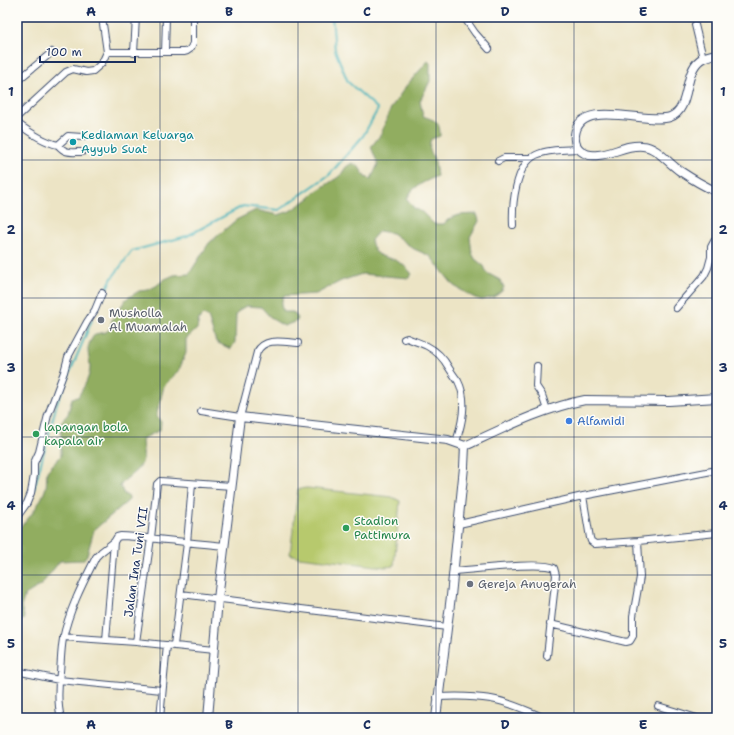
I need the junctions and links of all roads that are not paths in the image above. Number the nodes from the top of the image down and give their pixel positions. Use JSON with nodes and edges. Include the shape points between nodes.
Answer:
{"nodes":[{"id":1,"x":102,"y":17,"type":"edge"},
{"id":2,"x":136,"y":17,"type":"edge"},
{"id":3,"x":166,"y":17,"type":"edge"},
{"id":4,"x":193,"y":17,"type":"edge"},
{"id":5,"x":464,"y":17,"type":"edge"},
{"id":6,"x":695,"y":25,"type":"dead end"},
{"id":7,"x":489,"y":49,"type":"dead end"},
{"id":8,"x":52,"y":52,"type":"dead end"},
{"id":9,"x":107,"y":52,"type":"junction"},
{"id":10,"x":165,"y":52,"type":"junction"},
{"id":11,"x":134,"y":53,"type":"junction"},
{"id":12,"x":717,"y":54,"type":"edge"},
{"id":13,"x":703,"y":58,"type":"junction"},
{"id":14,"x":17,"y":81,"type":"edge"},
{"id":15,"x":17,"y":117,"type":"edge"},
{"id":16,"x":17,"y":123,"type":"edge"},
{"id":17,"x":82,"y":137,"type":"dead end"},
{"id":18,"x":58,"y":145,"type":"junction"},
{"id":19,"x":578,"y":149,"type":"junction"},
{"id":20,"x":82,"y":152,"type":"dead end"},
{"id":21,"x":531,"y":158,"type":"junction"},
{"id":22,"x":498,"y":161,"type":"dead end"},
{"id":23,"x":717,"y":192,"type":"edge"},
{"id":24,"x":513,"y":226,"type":"dead end"},
{"id":25,"x":717,"y":236,"type":"edge"},
{"id":26,"x":102,"y":293,"type":"dead end"},
{"id":27,"x":676,"y":308,"type":"dead end"},
{"id":28,"x":404,"y":339,"type":"dead end"},
{"id":29,"x":298,"y":343,"type":"dead end"},
{"id":30,"x":537,"y":366,"type":"dead end"},
{"id":31,"x":717,"y":398,"type":"edge"},
{"id":32,"x":201,"y":410,"type":"dead end"},
{"id":33,"x":547,"y":410,"type":"junction"},
{"id":34,"x":240,"y":417,"type":"junction"},
{"id":35,"x":456,"y":442,"type":"junction"},
{"id":36,"x":465,"y":446,"type":"junction"},
{"id":37,"x":717,"y":470,"type":"edge"},
{"id":38,"x":192,"y":484,"type":"junction"},
{"id":39,"x":232,"y":486,"type":"junction"},
{"id":40,"x":584,"y":496,"type":"junction"},
{"id":41,"x":17,"y":516,"type":"edge"},
{"id":42,"x":459,"y":524,"type":"junction"},
{"id":43,"x":717,"y":533,"type":"edge"},
{"id":44,"x":151,"y":538,"type":"junction"},
{"id":45,"x":638,"y":541,"type":"junction"},
{"id":46,"x":114,"y":542,"type":"junction"},
{"id":47,"x":187,"y":543,"type":"junction"},
{"id":48,"x":225,"y":546,"type":"junction"},
{"id":49,"x":454,"y":571,"type":"junction"},
{"id":50,"x":181,"y":594,"type":"junction"},
{"id":51,"x":218,"y":599,"type":"junction"},
{"id":52,"x":550,"y":624,"type":"junction"},
{"id":53,"x":447,"y":627,"type":"junction"},
{"id":54,"x":63,"y":637,"type":"junction"},
{"id":55,"x":106,"y":640,"type":"junction"},
{"id":56,"x":136,"y":642,"type":"junction"},
{"id":57,"x":167,"y":645,"type":"junction"},
{"id":58,"x":174,"y":645,"type":"junction"},
{"id":59,"x":214,"y":650,"type":"junction"},
{"id":60,"x":547,"y":656,"type":"dead end"},
{"id":61,"x":21,"y":672,"type":"dead end"},
{"id":62,"x":59,"y":680,"type":"junction"},
{"id":63,"x":162,"y":690,"type":"junction"},
{"id":64,"x":437,"y":697,"type":"junction"},
{"id":65,"x":658,"y":706,"type":"dead end"},
{"id":66,"x":61,"y":718,"type":"edge"},
{"id":67,"x":160,"y":718,"type":"edge"},
{"id":68,"x":208,"y":718,"type":"edge"},
{"id":69,"x":436,"y":718,"type":"edge"},
{"id":70,"x":545,"y":718,"type":"edge"},
{"id":71,"x":697,"y":718,"type":"edge"}],
"edges":[{"from":1,"to":9,"type":"street"},
{"from":2,"to":11,"type":"street"},
{"from":3,"to":10,"type":"street"},
{"from":4,"to":10,"type":"street","via":[[193,43],[190,49],[184,52]]},
{"from":5,"to":7,"type":"street"},
{"from":6,"to":13,"type":"street"},
{"from":8,"to":14,"type":"street"},
{"from":9,"to":11,"type":"street"},
{"from":9,"to":15,"type":"street","via":[[96,70],[90,72],[73,69],[66,72]]},
{"from":10,"to":11,"type":"street"},
{"from":12,"to":13,"type":"street"},
{"from":13,"to":19,"type":"street","via":[[692,71],[681,107],[674,115],[657,118],[610,114],[592,116],[581,122],[575,132],[575,145]]},
{"from":16,"to":18,"type":"street","via":[[29,132]]},
{"from":17,"to":18,"type":"street","via":[[68,136]]},
{"from":18,"to":20,"type":"street","via":[[69,152]]},
{"from":19,"to":21,"type":"street","via":[[542,153]]},
{"from":19,"to":23,"type":"street","via":[[594,156],[627,147],[648,147],[693,180]]},
{"from":21,"to":22,"type":"street","via":[[504,158]]},
{"from":21,"to":24,"type":"street","via":[[523,170],[516,190]]},
{"from":25,"to":27,"type":"street","via":[[711,247],[711,257],[704,276]]},
{"from":26,"to":41,"type":"street","via":[[97,307],[68,357],[34,463],[31,493]]},
{"from":28,"to":35,"type":"street","via":[[407,338],[436,352],[458,382],[463,405]]},
{"from":29,"to":34,"type":"street","via":[[272,341],[261,346],[257,352]]},
{"from":30,"to":33,"type":"street","via":[[536,386],[542,394]]},
{"from":31,"to":33,"type":"street","via":[[669,401],[585,400]]},
{"from":32,"to":34,"type":"street"},
{"from":33,"to":36,"type":"street"},
{"from":34,"to":35,"type":"street"},
{"from":34,"to":39,"type":"street"},
{"from":35,"to":36,"type":"street"},
{"from":36,"to":42,"type":"street"},
{"from":37,"to":40,"type":"street"},
{"from":38,"to":39,"type":"street"},
{"from":38,"to":44,"type":"street","name":"Jalan Ina Tuni VII","via":[[160,481],[157,484]]},
{"from":38,"to":47,"type":"street"},
{"from":39,"to":48,"type":"street"},
{"from":40,"to":42,"type":"street"},
{"from":40,"to":45,"type":"street","via":[[590,538],[593,543]]},
{"from":42,"to":49,"type":"street"},
{"from":43,"to":45,"type":"street"},
{"from":44,"to":46,"type":"street","via":[[121,536]]},
{"from":44,"to":47,"type":"street"},
{"from":44,"to":56,"type":"street","name":"Jalan Ina Tuni VII"},
{"from":45,"to":52,"type":"street","via":[[640,577],[633,616],[633,636],[630,642]]},
{"from":46,"to":54,"type":"street","via":[[96,557],[73,603]]},
{"from":46,"to":55,"type":"street"},
{"from":47,"to":48,"type":"street"},
{"from":47,"to":50,"type":"street"},
{"from":48,"to":51,"type":"street"},
{"from":49,"to":52,"type":"street","via":[[532,565],[552,566],[556,575]]},
{"from":49,"to":53,"type":"street"},
{"from":50,"to":51,"type":"street"},
{"from":50,"to":58,"type":"street"},
{"from":51,"to":53,"type":"street"},
{"from":51,"to":59,"type":"street"},
{"from":52,"to":60,"type":"street"},
{"from":53,"to":64,"type":"street"},
{"from":54,"to":55,"type":"street"},
{"from":54,"to":62,"type":"street"},
{"from":55,"to":56,"type":"street"},
{"from":56,"to":57,"type":"street"},
{"from":57,"to":58,"type":"street"},
{"from":57,"to":63,"type":"street"},
{"from":58,"to":59,"type":"street"},
{"from":59,"to":68,"type":"street"},
{"from":61,"to":62,"type":"street"},
{"from":62,"to":63,"type":"street"},
{"from":62,"to":66,"type":"street","via":[[58,708]]},
{"from":63,"to":67,"type":"street"},
{"from":64,"to":69,"type":"street"},
{"from":64,"to":70,"type":"street","via":[[492,699]]},
{"from":65,"to":71,"type":"street"}]}
